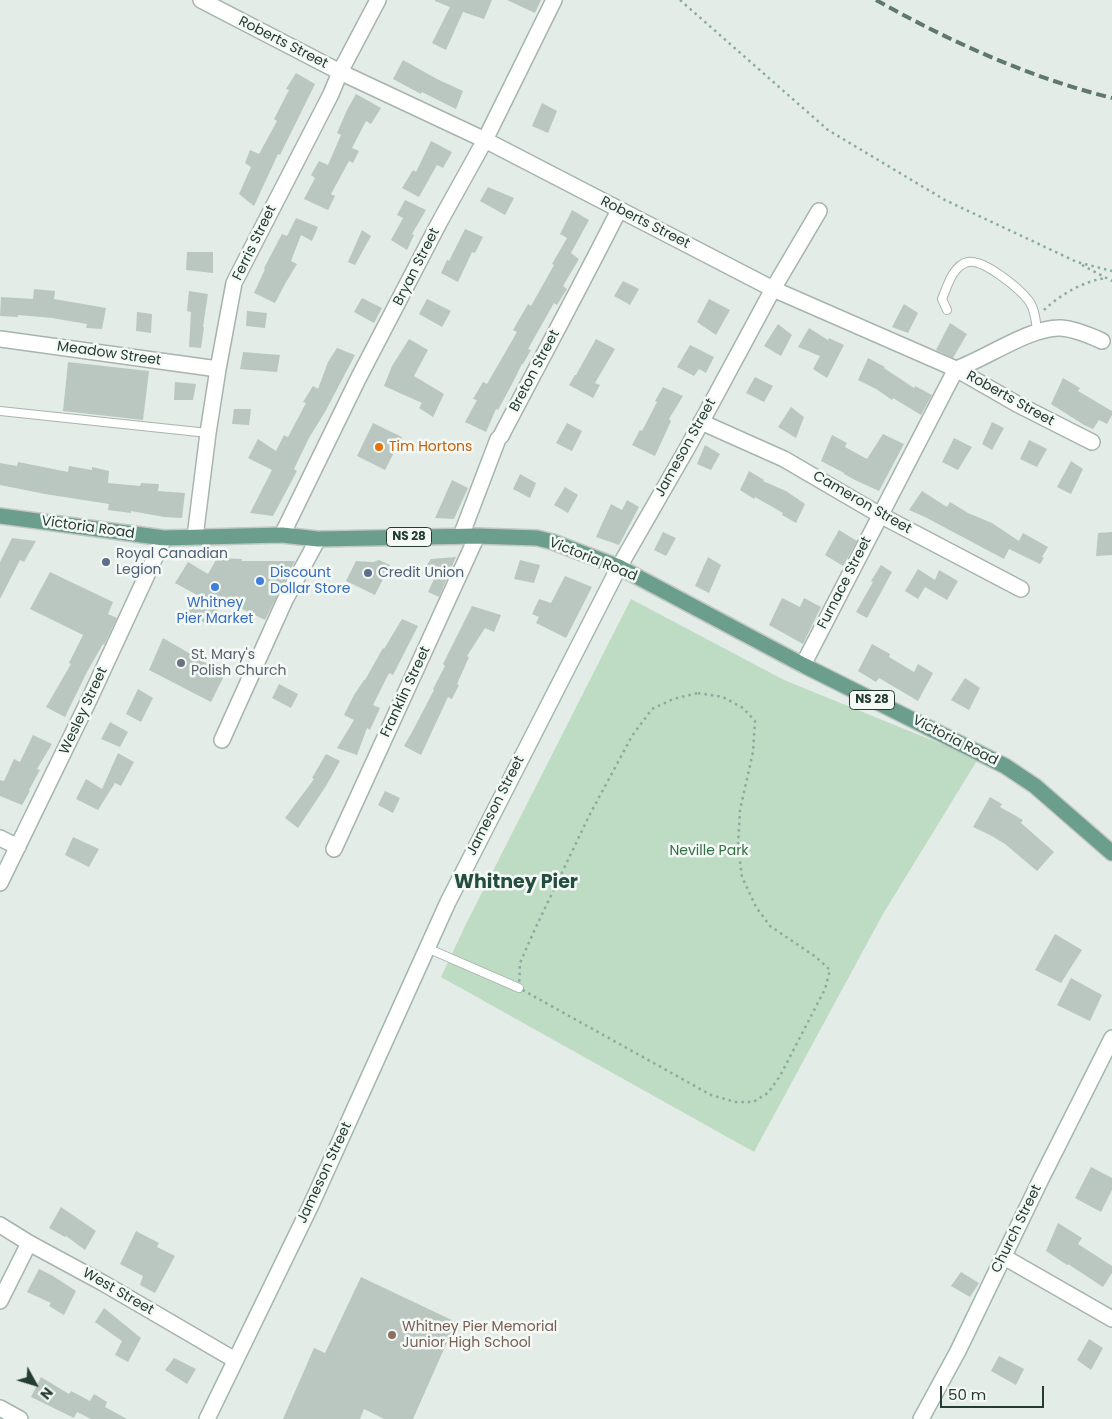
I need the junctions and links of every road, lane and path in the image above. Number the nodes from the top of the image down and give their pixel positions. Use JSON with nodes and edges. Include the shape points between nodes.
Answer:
{"nodes":[{"id":1,"x":201,"y":0,"type":"edge"},
{"id":2,"x":378,"y":0,"type":"edge"},
{"id":3,"x":554,"y":0,"type":"edge"},
{"id":4,"x":680,"y":0,"type":"edge"},
{"id":5,"x":340,"y":72,"type":"junction"},
{"id":6,"x":485,"y":140,"type":"junction"},
{"id":7,"x":619,"y":210,"type":"junction"},
{"id":8,"x":819,"y":211,"type":"dead end"},
{"id":9,"x":1077,"y":262,"type":"junction"},
{"id":10,"x":1112,"y":271,"type":"edge"},
{"id":11,"x":1106,"y":278,"type":"junction"},
{"id":12,"x":1112,"y":281,"type":"edge"},
{"id":13,"x":773,"y":289,"type":"junction"},
{"id":14,"x":947,"y":310,"type":"dead end"},
{"id":15,"x":1036,"y":324,"type":"junction"},
{"id":16,"x":0,"y":339,"type":"edge"},
{"id":17,"x":1102,"y":341,"type":"dead end"},
{"id":18,"x":218,"y":369,"type":"junction"},
{"id":19,"x":956,"y":369,"type":"junction"},
{"id":20,"x":0,"y":411,"type":"edge"},
{"id":21,"x":701,"y":422,"type":"junction"},
{"id":22,"x":208,"y":433,"type":"junction"},
{"id":23,"x":1092,"y":442,"type":"dead end"},
{"id":24,"x":880,"y":515,"type":"junction"},
{"id":25,"x":0,"y":516,"type":"edge"},
{"id":26,"x":282,"y":534,"type":"junction"},
{"id":27,"x":461,"y":536,"type":"junction"},
{"id":28,"x":477,"y":536,"type":"junction"},
{"id":29,"x":195,"y":537,"type":"junction"},
{"id":30,"x":164,"y":538,"type":"junction"},
{"id":31,"x":318,"y":539,"type":"junction"},
{"id":32,"x":619,"y":567,"type":"junction"},
{"id":33,"x":1021,"y":589,"type":"dead end"},
{"id":34,"x":803,"y":665,"type":"junction"},
{"id":35,"x":222,"y":740,"type":"dead end"},
{"id":36,"x":0,"y":838,"type":"edge"},
{"id":37,"x":18,"y":847,"type":"junction"},
{"id":38,"x":334,"y":849,"type":"dead end"},
{"id":39,"x":1112,"y":853,"type":"edge"},
{"id":40,"x":0,"y":883,"type":"edge"},
{"id":41,"x":427,"y":948,"type":"junction"},
{"id":42,"x":519,"y":988,"type":"junction"},
{"id":43,"x":1112,"y":1038,"type":"edge"},
{"id":44,"x":0,"y":1225,"type":"edge"},
{"id":45,"x":29,"y":1243,"type":"junction"},
{"id":46,"x":1004,"y":1257,"type":"junction"},
{"id":47,"x":0,"y":1301,"type":"edge"},
{"id":48,"x":1112,"y":1319,"type":"edge"},
{"id":49,"x":235,"y":1360,"type":"junction"},
{"id":50,"x":0,"y":1408,"type":"edge"},
{"id":51,"x":20,"y":1419,"type":"edge"},
{"id":52,"x":207,"y":1419,"type":"edge"},
{"id":53,"x":921,"y":1419,"type":"edge"}],
"edges":[{"from":1,"to":5,"type":"street","name":"Roberts Street"},
{"from":2,"to":5,"type":"street","name":"Ferris Street"},
{"from":3,"to":6,"type":"street","name":"Bryan Street"},
{"from":4,"to":9,"type":"path","via":[[828,130],[945,200]]},
{"from":5,"to":6,"type":"street","name":"Roberts Street"},
{"from":5,"to":18,"type":"street","name":"Ferris Street","via":[[234,283]]},
{"from":6,"to":7,"type":"street","name":"Roberts Street"},
{"from":6,"to":26,"type":"street","name":"Bryan Street","via":[[359,377]]},
{"from":7,"to":13,"type":"street","name":"Roberts Street"},
{"from":7,"to":27,"type":"street","name":"Breton Street","via":[[498,439]]},
{"from":8,"to":13,"type":"street","name":"Jameson Street"},
{"from":9,"to":10,"type":"path"},
{"from":9,"to":11,"type":"path"},
{"from":11,"to":12,"type":"path"},
{"from":11,"to":15,"type":"path","via":[[1092,280],[1071,290],[1050,304]]},
{"from":13,"to":19,"type":"street","name":"Roberts Street"},
{"from":13,"to":21,"type":"street","name":"Jameson Street"},
{"from":14,"to":15,"type":"lane","via":[[942,299],[956,270],[968,262],[979,263],[1030,302]]},
{"from":15,"to":17,"type":"street","via":[[1082,332]]},
{"from":15,"to":19,"type":"street","via":[[973,363]]},
{"from":16,"to":18,"type":"street","name":"Meadow Street"},
{"from":18,"to":22,"type":"street","name":"Ferris Street"},
{"from":19,"to":23,"type":"street","name":"Roberts Street"},
{"from":19,"to":24,"type":"street","name":"Furnace Street"},
{"from":20,"to":22,"type":"lane"},
{"from":21,"to":24,"type":"street","name":"Cameron Street","via":[[784,458]]},
{"from":21,"to":32,"type":"street","name":"Jameson Street"},
{"from":22,"to":29,"type":"street","name":"Ferris Street"},
{"from":24,"to":33,"type":"street","name":"Cameron Street"},
{"from":24,"to":34,"type":"street","name":"Furnace Street"},
{"from":25,"to":30,"type":"main road","name":"Victoria Road","number":"NS 28"},
{"from":26,"to":29,"type":"main road","name":"Victoria Road","number":"NS 28"},
{"from":26,"to":31,"type":"main road","name":"Victoria Road","number":"NS 28"},
{"from":27,"to":28,"type":"main road","name":"Victoria Road","number":"NS 28"},
{"from":27,"to":31,"type":"main road","name":"Victoria Road","number":"NS 28"},
{"from":28,"to":32,"type":"main road","name":"Victoria Road","number":"NS 28","via":[[537,538]]},
{"from":28,"to":38,"type":"street","name":"Franklin Street"},
{"from":29,"to":30,"type":"main road","name":"Victoria Road","number":"NS 28"},
{"from":30,"to":37,"type":"street","name":"Wesley Street"},
{"from":31,"to":35,"type":"street","via":[[285,600]]},
{"from":32,"to":34,"type":"main road","name":"Victoria Road","number":"NS 28"},
{"from":32,"to":41,"type":"street","name":"Jameson Street"},
{"from":34,"to":39,"type":"main road","name":"Victoria Road","number":"NS 28","via":[[1005,766],[1035,786]]},
{"from":36,"to":37,"type":"street"},
{"from":37,"to":40,"type":"street","name":"Wesley Street"},
{"from":41,"to":42,"type":"lane"},
{"from":41,"to":49,"type":"street","name":"Jameson Street","via":[[311,1205]]},
{"from":42,"to":42,"type":"path","via":[[520,963],[543,911],[589,816],[628,744],[652,709],[673,699],[698,693],[723,697],[743,708],[755,721],[754,752],[740,810],[738,847],[742,877],[756,907],[770,926],[830,970],[825,989],[768,1093],[753,1102],[736,1102],[711,1095]]},
{"from":43,"to":46,"type":"street","name":"Church Street"},
{"from":44,"to":45,"type":"street","name":"West Street"},
{"from":45,"to":47,"type":"street"},
{"from":45,"to":49,"type":"street","name":"West Street"},
{"from":46,"to":48,"type":"street"},
{"from":46,"to":53,"type":"street","name":"Church Street"},
{"from":49,"to":52,"type":"street","name":"Jameson Street"},
{"from":50,"to":51,"type":"street"}]}
